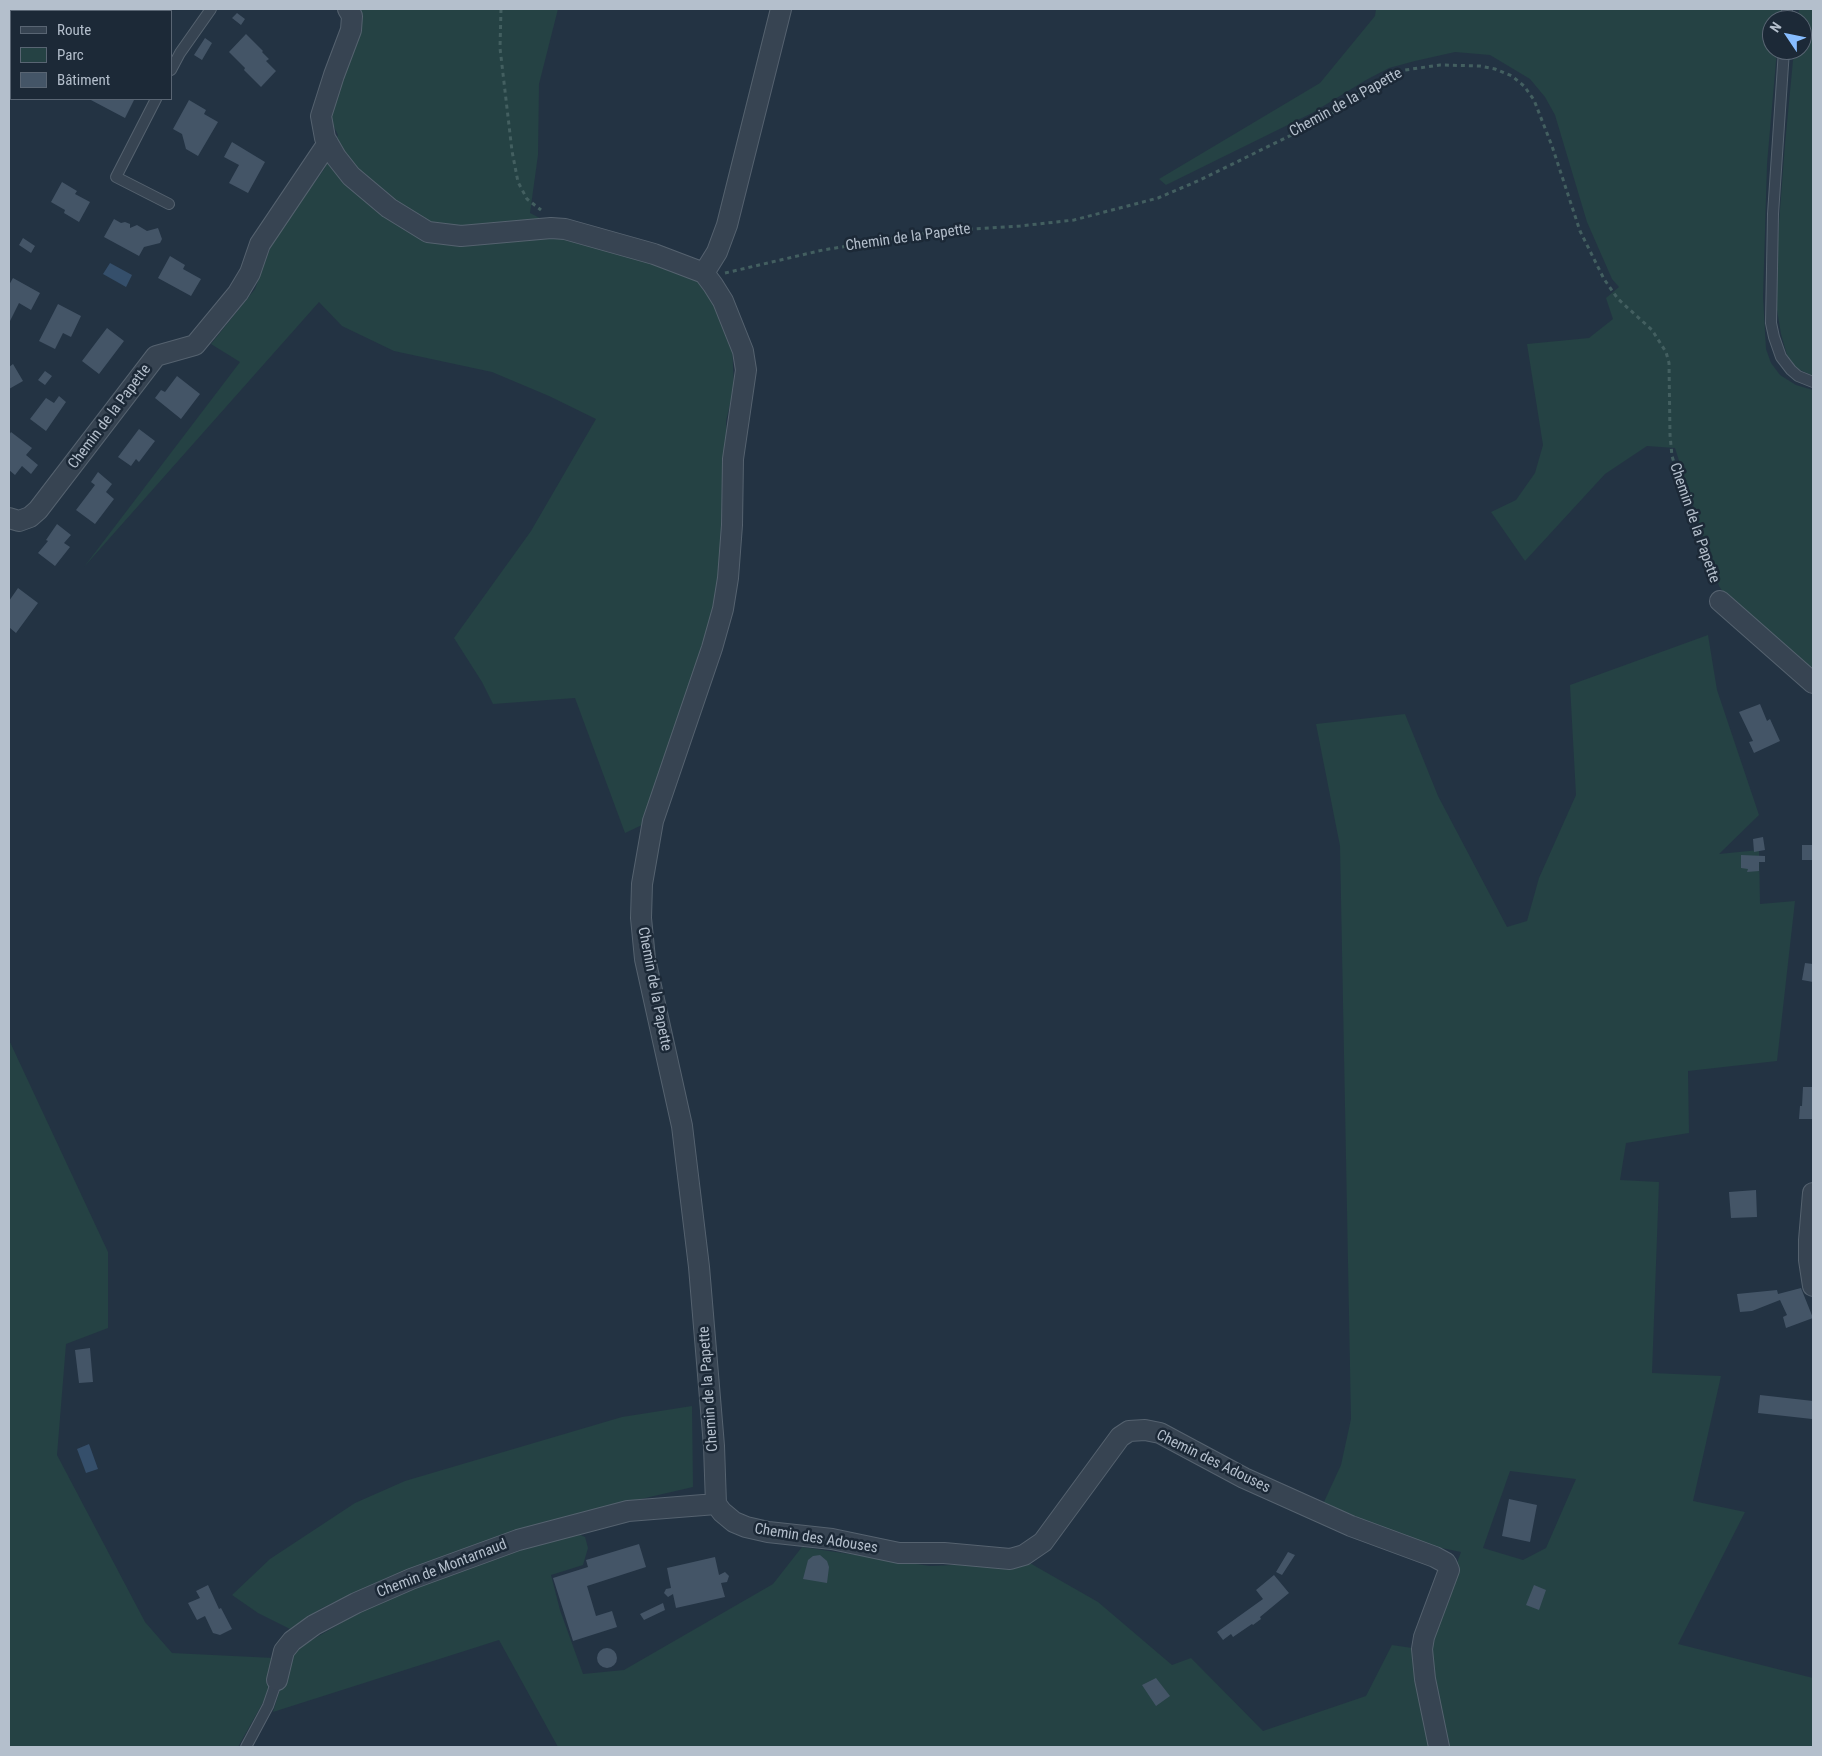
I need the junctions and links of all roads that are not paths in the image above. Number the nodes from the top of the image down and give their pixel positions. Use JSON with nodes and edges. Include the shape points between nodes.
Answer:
{"nodes":[{"id":1,"x":211,"y":9,"type":"edge"},
{"id":2,"x":348,"y":9,"type":"edge"},
{"id":3,"x":781,"y":9,"type":"edge"},
{"id":4,"x":1783,"y":60,"type":"edge"},
{"id":5,"x":172,"y":68,"type":"edge"},
{"id":6,"x":155,"y":100,"type":"edge"},
{"id":7,"x":328,"y":143,"type":"junction"},
{"id":8,"x":169,"y":204,"type":"dead end"},
{"id":9,"x":704,"y":273,"type":"junction"},
{"id":10,"x":1813,"y":382,"type":"edge"},
{"id":11,"x":9,"y":518,"type":"edge"},
{"id":12,"x":1720,"y":601,"type":"road end"},
{"id":13,"x":1813,"y":684,"type":"edge"},
{"id":14,"x":1813,"y":1193,"type":"edge"},
{"id":15,"x":1813,"y":1286,"type":"edge"},
{"id":16,"x":719,"y":1508,"type":"junction"},
{"id":17,"x":276,"y":1680,"type":"joint"},
{"id":18,"x":246,"y":1747,"type":"edge"},
{"id":19,"x":1438,"y":1747,"type":"edge"}],
"edges":[{"from":1,"to":5,"type":"lane"},
{"from":2,"to":7,"type":"street","via":[[352,16],[351,30],[321,116]]},
{"from":3,"to":9,"type":"street","via":[[727,225],[717,252]]},
{"from":4,"to":10,"type":"lane","via":[[1773,214],[1771,322],[1782,357],[1791,370]]},
{"from":6,"to":8,"type":"lane","via":[[116,177]]},
{"from":7,"to":9,"type":"street","via":[[351,176],[389,208],[428,232],[461,236],[565,229],[654,254]]},
{"from":7,"to":11,"type":"street","name":"Chemin de la Papette","via":[[260,244],[250,273],[238,292],[195,345],[156,356],[38,510],[19,521]]},
{"from":9,"to":16,"type":"street","name":"Chemin de la Papette","via":[[723,301],[743,351],[746,370],[733,459],[728,578],[712,648],[653,821],[642,884],[640,918],[645,959],[682,1126],[699,1267]]},
{"from":12,"to":13,"type":"street","name":"Chemin de la Papette"},
{"from":14,"to":15,"type":"street","via":[[1809,1260]]},
{"from":16,"to":17,"type":"street","name":"Chemin de Montarnaud","via":[[628,1510],[518,1540],[411,1578],[314,1625],[292,1641],[284,1651]]},
{"from":16,"to":19,"type":"street","name":"Chemin des Adouses","via":[[740,1525],[768,1532],[832,1539],[899,1552],[1010,1559],[1024,1555],[1043,1542],[1120,1437],[1130,1431],[1160,1434],[1244,1478],[1351,1526],[1446,1563],[1449,1570],[1422,1649]]},
{"from":17,"to":18,"type":"lane","name":"Chemin de Montarnaud","via":[[268,1706]]}]}
